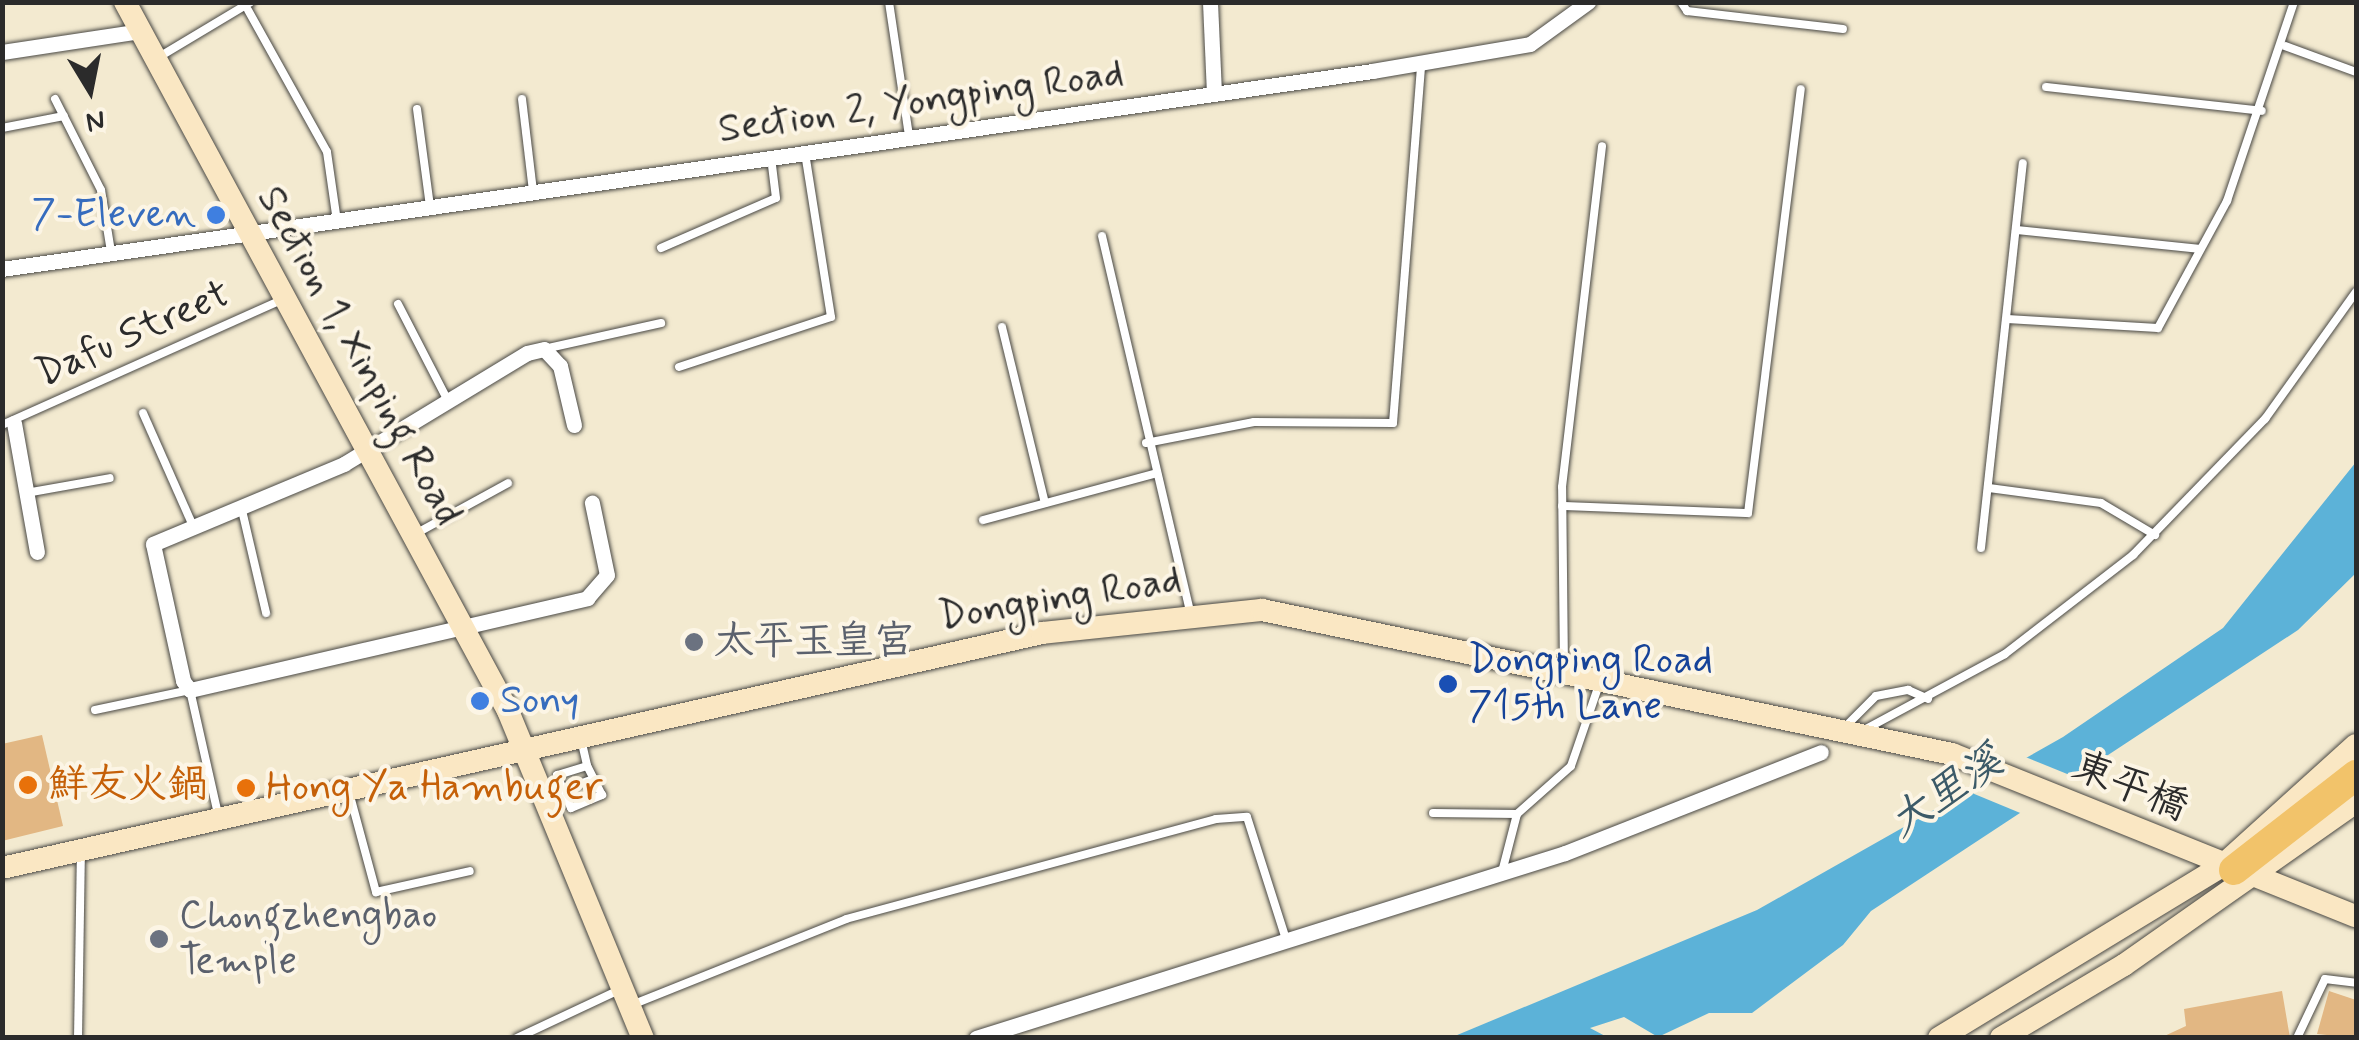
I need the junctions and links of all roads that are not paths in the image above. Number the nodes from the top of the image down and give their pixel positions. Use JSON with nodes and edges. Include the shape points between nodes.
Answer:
{"nodes":[{"id":1,"x":126,"y":2,"type":"edge"},
{"id":2,"x":889,"y":2,"type":"edge"},
{"id":3,"x":1588,"y":2,"type":"edge"},
{"id":4,"x":1681,"y":2,"type":"edge"},
{"id":5,"x":2294,"y":2,"type":"edge"},
{"id":6,"x":1209,"y":3,"type":"edge"},
{"id":7,"x":249,"y":6,"type":"edge"},
{"id":8,"x":1843,"y":30,"type":"dead end"},
{"id":9,"x":141,"y":32,"type":"junction"},
{"id":10,"x":2286,"y":46,"type":"junction"},
{"id":11,"x":2,"y":52,"type":"edge"},
{"id":12,"x":156,"y":58,"type":"junction"},
{"id":13,"x":1421,"y":62,"type":"junction"},
{"id":14,"x":2356,"y":72,"type":"edge"},
{"id":15,"x":2046,"y":87,"type":"dead end"},
{"id":16,"x":1801,"y":88,"type":"dead end"},
{"id":17,"x":1214,"y":93,"type":"junction"},
{"id":18,"x":55,"y":98,"type":"dead end"},
{"id":19,"x":522,"y":99,"type":"dead end"},
{"id":20,"x":417,"y":109,"type":"dead end"},
{"id":21,"x":2262,"y":111,"type":"junction"},
{"id":22,"x":64,"y":116,"type":"junction"},
{"id":23,"x":2,"y":128,"type":"edge"},
{"id":24,"x":909,"y":136,"type":"junction"},
{"id":25,"x":1602,"y":146,"type":"dead end"},
{"id":26,"x":805,"y":152,"type":"junction"},
{"id":27,"x":770,"y":157,"type":"junction"},
{"id":28,"x":2023,"y":163,"type":"dead end"},
{"id":29,"x":533,"y":192,"type":"junction"},
{"id":30,"x":430,"y":207,"type":"junction"},
{"id":31,"x":336,"y":220,"type":"junction"},
{"id":32,"x":2016,"y":230,"type":"junction"},
{"id":33,"x":250,"y":232,"type":"junction"},
{"id":34,"x":1102,"y":236,"type":"dead end"},
{"id":35,"x":660,"y":248,"type":"dead end"},
{"id":36,"x":2199,"y":249,"type":"junction"},
{"id":37,"x":111,"y":252,"type":"junction"},
{"id":38,"x":2,"y":269,"type":"edge"},
{"id":39,"x":2356,"y":292,"type":"edge"},
{"id":40,"x":288,"y":296,"type":"junction"},
{"id":41,"x":398,"y":304,"type":"dead end"},
{"id":42,"x":2007,"y":319,"type":"junction"},
{"id":43,"x":660,"y":323,"type":"dead end"},
{"id":44,"x":1002,"y":326,"type":"dead end"},
{"id":45,"x":544,"y":349,"type":"junction"},
{"id":46,"x":679,"y":367,"type":"dead end"},
{"id":47,"x":448,"y":400,"type":"junction"},
{"id":48,"x":143,"y":412,"type":"dead end"},
{"id":49,"x":8,"y":424,"type":"edge"},
{"id":50,"x":574,"y":426,"type":"dead end"},
{"id":51,"x":1146,"y":443,"type":"junction"},
{"id":52,"x":370,"y":450,"type":"junction"},
{"id":53,"x":1154,"y":474,"type":"junction"},
{"id":54,"x":110,"y":478,"type":"dead end"},
{"id":55,"x":508,"y":483,"type":"dead end"},
{"id":56,"x":1989,"y":488,"type":"junction"},
{"id":57,"x":26,"y":493,"type":"junction"},
{"id":58,"x":592,"y":503,"type":"dead end"},
{"id":59,"x":1045,"y":503,"type":"junction"},
{"id":60,"x":241,"y":506,"type":"junction"},
{"id":61,"x":1562,"y":506,"type":"junction"},
{"id":62,"x":983,"y":520,"type":"dead end"},
{"id":63,"x":192,"y":526,"type":"junction"},
{"id":64,"x":415,"y":534,"type":"junction"},
{"id":65,"x":2155,"y":535,"type":"junction"},
{"id":66,"x":1981,"y":548,"type":"dead end"},
{"id":67,"x":37,"y":552,"type":"dead end"},
{"id":68,"x":266,"y":613,"type":"dead end"},
{"id":69,"x":1190,"y":616,"type":"junction"},
{"id":70,"x":463,"y":625,"type":"junction"},
{"id":71,"x":1564,"y":668,"type":"junction"},
{"id":72,"x":1601,"y":678,"type":"junction"},
{"id":73,"x":190,"y":690,"type":"junction"},
{"id":74,"x":1928,"y":699,"type":"junction"},
{"id":75,"x":94,"y":710,"type":"dead end"},
{"id":76,"x":1852,"y":730,"type":"junction"},
{"id":77,"x":580,"y":735,"type":"junction"},
{"id":78,"x":2356,"y":745,"type":"edge"},
{"id":79,"x":522,"y":747,"type":"junction"},
{"id":80,"x":1821,"y":752,"type":"dead end"},
{"id":81,"x":587,"y":766,"type":"junction"},
{"id":82,"x":2356,"y":775,"type":"edge"},
{"id":83,"x":594,"y":779,"type":"junction"},
{"id":84,"x":348,"y":788,"type":"junction"},
{"id":85,"x":563,"y":790,"type":"junction"},
{"id":86,"x":2356,"y":802,"type":"edge"},
{"id":87,"x":1433,"y":812,"type":"dead end"},
{"id":88,"x":1518,"y":814,"type":"junction"},
{"id":89,"x":218,"y":819,"type":"junction"},
{"id":90,"x":81,"y":850,"type":"junction"},
{"id":91,"x":2,"y":868,"type":"edge"},
{"id":92,"x":470,"y":871,"type":"dead end"},
{"id":93,"x":2237,"y":871,"type":"junction"},
{"id":94,"x":1502,"y":873,"type":"junction"},
{"id":95,"x":2356,"y":916,"type":"edge"},
{"id":96,"x":1286,"y":940,"type":"junction"},
{"id":97,"x":2356,"y":983,"type":"edge"},
{"id":98,"x":626,"y":997,"type":"junction"},
{"id":99,"x":78,"y":1038,"type":"edge"},
{"id":100,"x":516,"y":1038,"type":"edge"},
{"id":101,"x":643,"y":1038,"type":"edge"},
{"id":102,"x":976,"y":1038,"type":"edge"},
{"id":103,"x":1938,"y":1038,"type":"edge"},
{"id":104,"x":2001,"y":1038,"type":"edge"},
{"id":105,"x":2298,"y":1038,"type":"edge"}],
"edges":[{"from":1,"to":9,"type":"street","name":"Section 1, Xinping Road"},
{"from":2,"to":24,"type":"lane"},
{"from":3,"to":13,"type":"street","name":"Section 2, Yongping Road","via":[[1530,44]]},
{"from":4,"to":8,"type":"lane","via":[[1687,11]]},
{"from":5,"to":10,"type":"lane"},
{"from":6,"to":17,"type":"street"},
{"from":7,"to":12,"type":"lane"},
{"from":7,"to":31,"type":"lane","via":[[327,152]]},
{"from":9,"to":11,"type":"street"},
{"from":9,"to":12,"type":"street","name":"Section 1, Xinping Road"},
{"from":10,"to":14,"type":"lane"},
{"from":10,"to":21,"type":"lane"},
{"from":12,"to":33,"type":"street","name":"Section 1, Xinping Road"},
{"from":13,"to":17,"type":"street","name":"Section 2, Yongping Road"},
{"from":13,"to":51,"type":"lane","via":[[1393,423],[1254,422]]},
{"from":15,"to":21,"type":"lane"},
{"from":16,"to":61,"type":"lane","via":[[1748,513]]},
{"from":17,"to":24,"type":"street","name":"Section 2, Yongping Road"},
{"from":18,"to":22,"type":"lane"},
{"from":19,"to":29,"type":"lane"},
{"from":20,"to":30,"type":"lane"},
{"from":21,"to":36,"type":"lane"},
{"from":22,"to":23,"type":"lane"},
{"from":22,"to":37,"type":"lane","via":[[101,190]]},
{"from":24,"to":26,"type":"street","name":"Section 2, Yongping Road"},
{"from":25,"to":61,"type":"lane"},
{"from":26,"to":27,"type":"street","name":"Section 2, Yongping Road"},
{"from":26,"to":46,"type":"lane","via":[[831,317]]},
{"from":27,"to":29,"type":"street","name":"Section 2, Yongping Road"},
{"from":27,"to":35,"type":"lane","via":[[776,198]]},
{"from":28,"to":32,"type":"lane"},
{"from":29,"to":30,"type":"street","name":"Section 2, Yongping Road"},
{"from":30,"to":31,"type":"street","name":"Section 2, Yongping Road"},
{"from":31,"to":33,"type":"street","name":"Section 2, Yongping Road"},
{"from":32,"to":36,"type":"lane"},
{"from":32,"to":42,"type":"lane"},
{"from":33,"to":37,"type":"street","name":"Section 2, Yongping Road"},
{"from":33,"to":40,"type":"street","name":"Section 1, Xinping Road"},
{"from":34,"to":51,"type":"lane"},
{"from":36,"to":42,"type":"lane","via":[[2158,328]]},
{"from":37,"to":38,"type":"street","name":"Section 2, Yongping Road"},
{"from":39,"to":65,"type":"lane","via":[[2265,419]]},
{"from":40,"to":49,"type":"lane","name":"Dafu Street"},
{"from":40,"to":52,"type":"street","name":"Section 1, Xinping Road"},
{"from":41,"to":47,"type":"lane"},
{"from":42,"to":56,"type":"lane"},
{"from":43,"to":45,"type":"lane"},
{"from":44,"to":59,"type":"lane"},
{"from":45,"to":47,"type":"street"},
{"from":45,"to":50,"type":"street","via":[[565,374]]},
{"from":47,"to":52,"type":"street"},
{"from":48,"to":63,"type":"lane"},
{"from":49,"to":57,"type":"street"},
{"from":51,"to":53,"type":"lane"},
{"from":52,"to":60,"type":"street"},
{"from":52,"to":64,"type":"street","name":"Section 1, Xinping Road"},
{"from":53,"to":59,"type":"lane"},
{"from":53,"to":69,"type":"lane"},
{"from":54,"to":57,"type":"lane"},
{"from":55,"to":64,"type":"lane"},
{"from":56,"to":65,"type":"lane","via":[[2101,503]]},
{"from":56,"to":66,"type":"lane"},
{"from":57,"to":67,"type":"street"},
{"from":58,"to":70,"type":"street","via":[[607,574],[598,590]]},
{"from":59,"to":62,"type":"lane"},
{"from":60,"to":63,"type":"street"},
{"from":60,"to":68,"type":"lane"},
{"from":61,"to":71,"type":"lane"},
{"from":63,"to":73,"type":"street","via":[[153,544]]},
{"from":64,"to":70,"type":"street","name":"Section 1, Xinping Road"},
{"from":65,"to":74,"type":"lane","via":[[2048,625]]},
{"from":69,"to":71,"type":"street","name":"Dongping Road","via":[[1308,614]]},
{"from":69,"to":77,"type":"street","name":"Dongping Road","via":[[1042,633]]},
{"from":70,"to":73,"type":"street"},
{"from":70,"to":79,"type":"street","name":"Section 1, Xinping Road"},
{"from":71,"to":72,"type":"street","name":"Dongping Road"},
{"from":72,"to":76,"type":"street","name":"Dongping Road"},
{"from":72,"to":88,"type":"lane","via":[[1571,766]]},
{"from":73,"to":75,"type":"lane"},
{"from":73,"to":89,"type":"lane"},
{"from":74,"to":76,"type":"lane"},
{"from":74,"to":76,"type":"lane","via":[[1908,690],[1876,696]]},
{"from":76,"to":93,"type":"street","name":"東平橋","via":[[1952,754]]},
{"from":77,"to":79,"type":"street","name":"Dongping Road"},
{"from":77,"to":81,"type":"lane"},
{"from":78,"to":93,"type":"street"},
{"from":79,"to":84,"type":"street","name":"Dongping Road"},
{"from":79,"to":98,"type":"street","name":"Section 1, Xinping Road"},
{"from":80,"to":94,"type":"street"},
{"from":81,"to":83,"type":"lane"},
{"from":81,"to":85,"type":"lane","via":[[558,775]]},
{"from":82,"to":93,"type":"highway"},
{"from":83,"to":85,"type":"lane"},
{"from":83,"to":85,"type":"lane","via":[[602,794],[571,808]]},
{"from":84,"to":89,"type":"street","name":"Dongping Road"},
{"from":84,"to":92,"type":"lane","via":[[376,892]]},
{"from":86,"to":93,"type":"street"},
{"from":87,"to":88,"type":"lane"},
{"from":88,"to":94,"type":"lane"},
{"from":89,"to":90,"type":"street","name":"Dongping Road"},
{"from":90,"to":91,"type":"street","name":"Dongping Road"},
{"from":90,"to":99,"type":"lane"},
{"from":93,"to":95,"type":"street","name":"東平橋"},
{"from":93,"to":103,"type":"street"},
{"from":93,"to":104,"type":"street"},
{"from":94,"to":96,"type":"street"},
{"from":96,"to":98,"type":"lane","via":[[1247,817],[1216,819],[846,919]]},
{"from":96,"to":102,"type":"street"},
{"from":97,"to":105,"type":"lane","via":[[2325,979]]},
{"from":98,"to":100,"type":"lane"},
{"from":98,"to":101,"type":"street","name":"Section 1, Xinping Road"}]}
